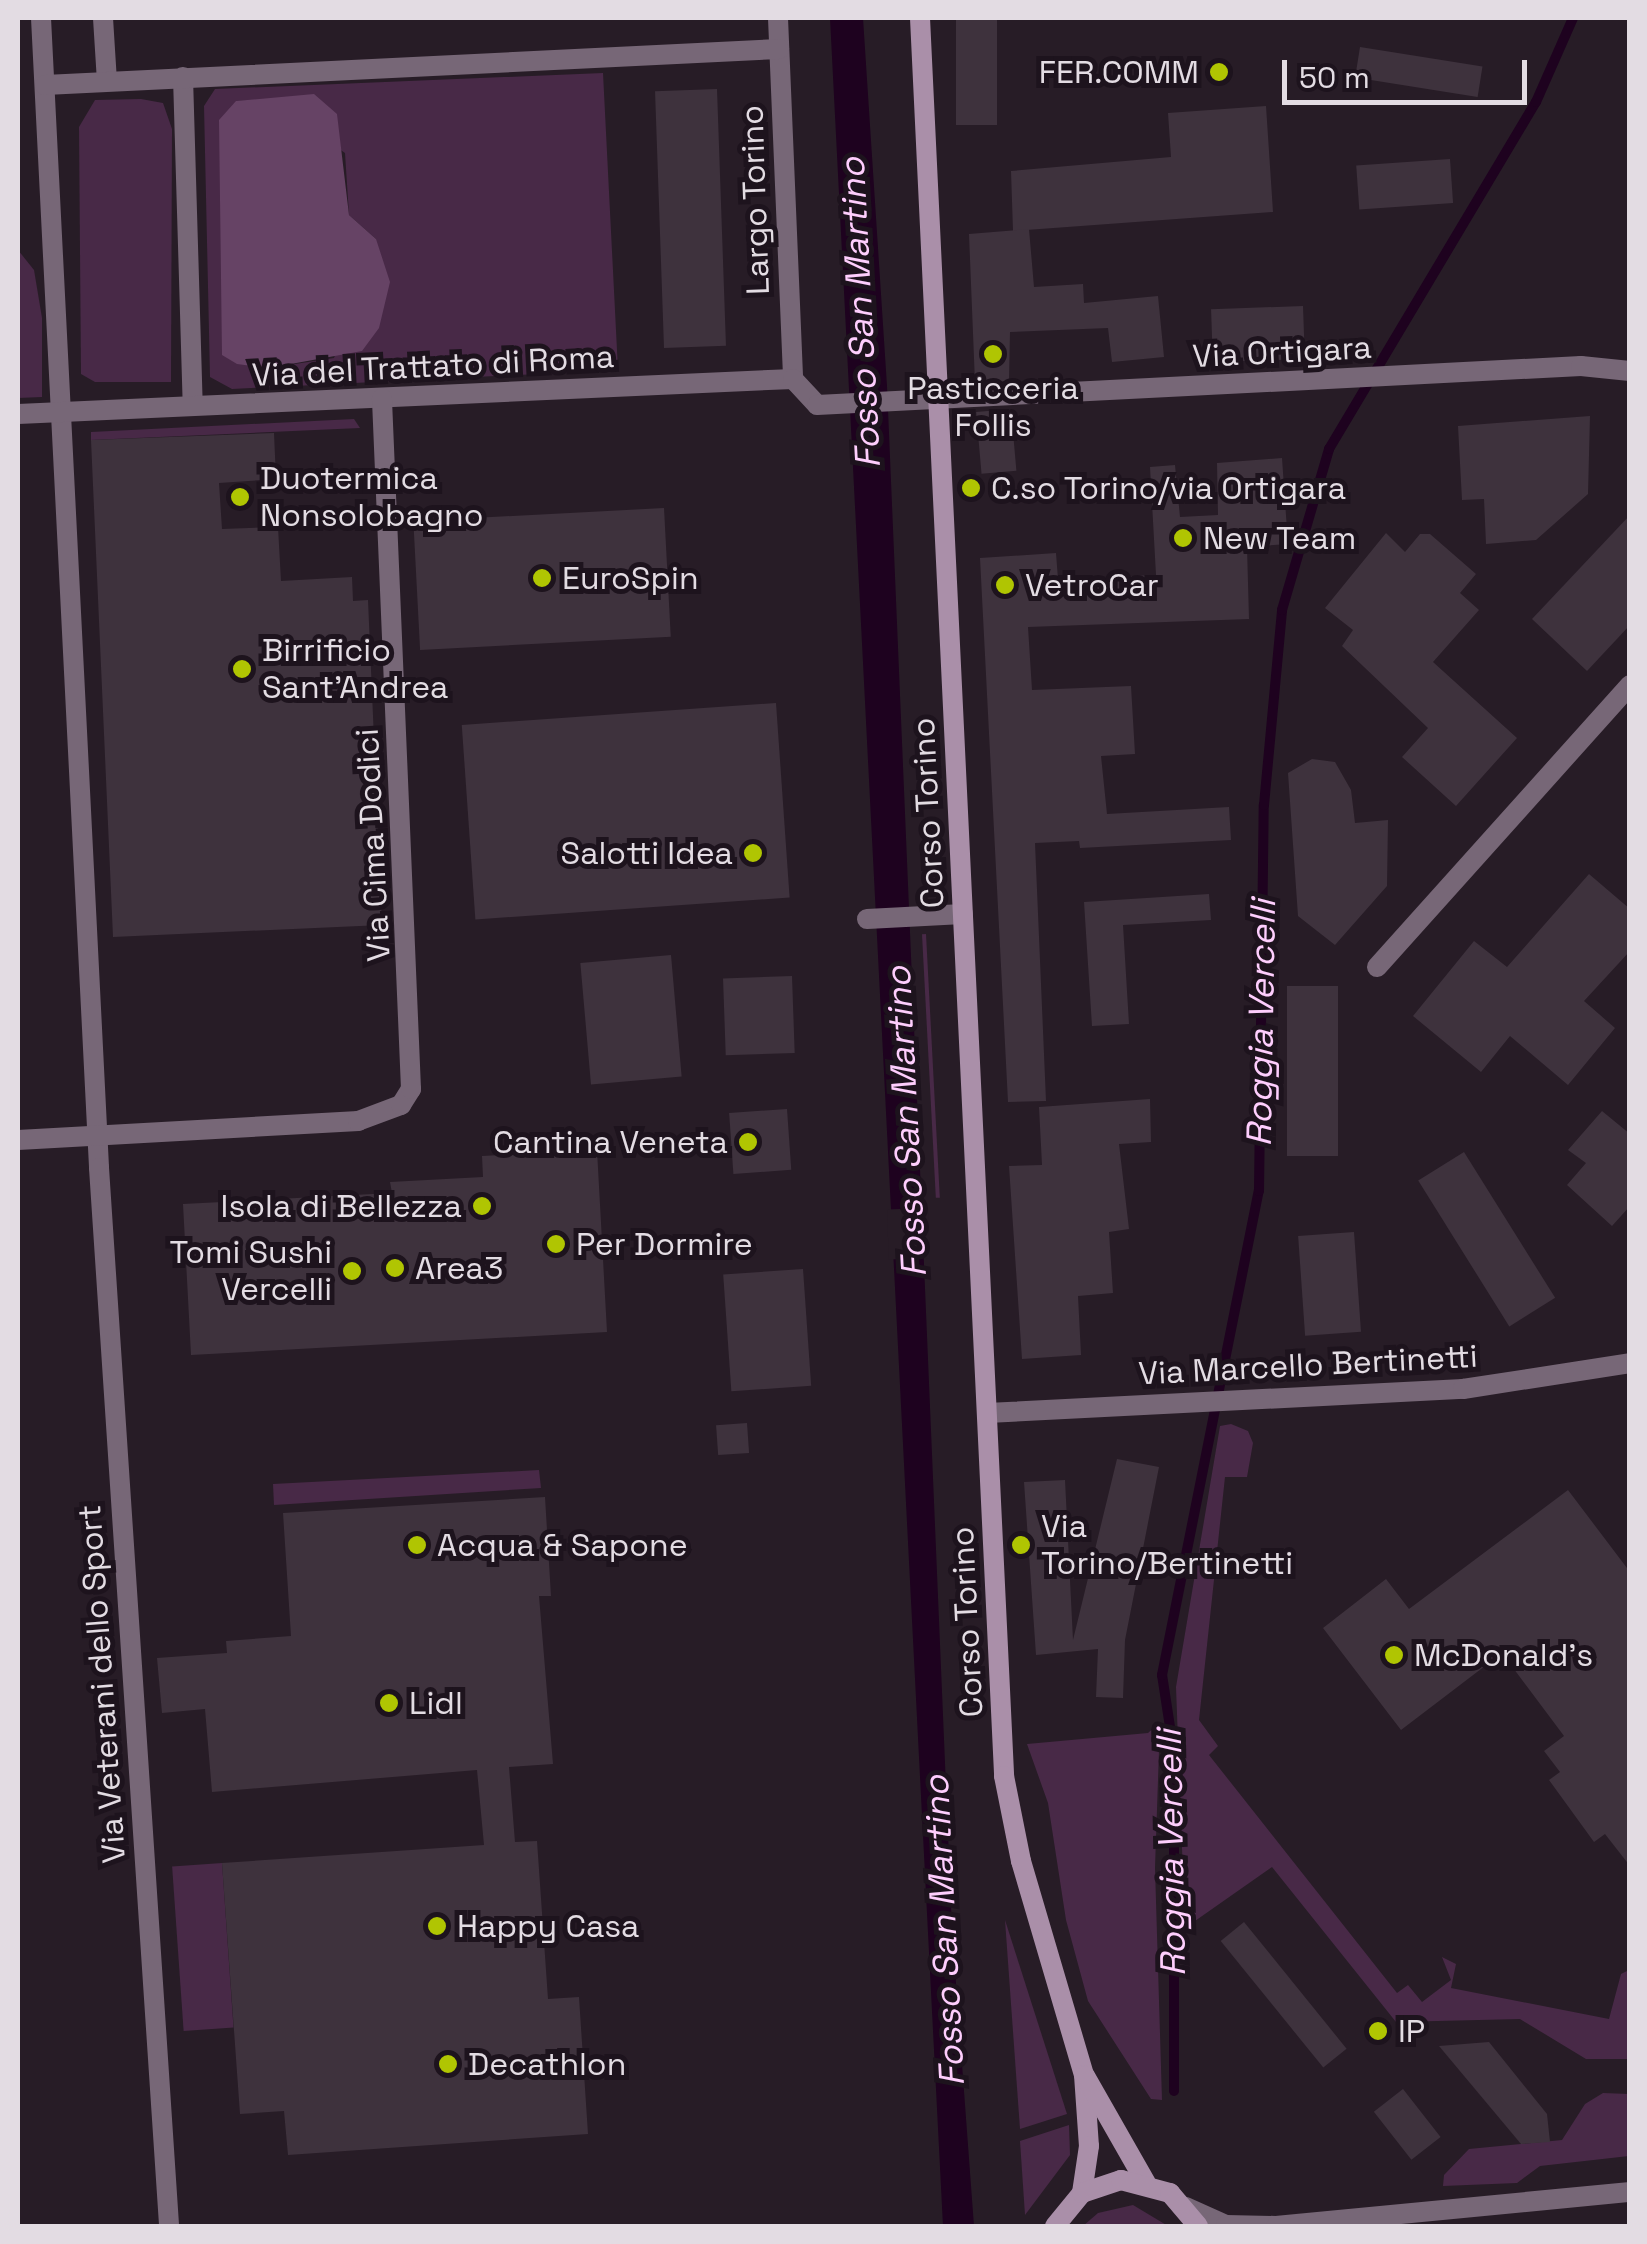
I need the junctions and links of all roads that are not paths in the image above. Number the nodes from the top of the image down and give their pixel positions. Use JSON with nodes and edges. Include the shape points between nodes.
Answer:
{"nodes":[{"id":1,"x":41,"y":18,"type":"edge"},
{"id":2,"x":103,"y":18,"type":"edge"},
{"id":3,"x":778,"y":18,"type":"edge"},
{"id":4,"x":920,"y":18,"type":"edge"},
{"id":5,"x":779,"y":48,"type":"junction"},
{"id":6,"x":183,"y":78,"type":"junction"},
{"id":7,"x":107,"y":82,"type":"junction"},
{"id":8,"x":45,"y":85,"type":"junction"},
{"id":9,"x":1630,"y":371,"type":"edge"},
{"id":10,"x":793,"y":379,"type":"junction"},
{"id":11,"x":382,"y":399,"type":"junction"},
{"id":12,"x":938,"y":402,"type":"junction"},
{"id":13,"x":193,"y":406,"type":"junction"},
{"id":14,"x":63,"y":412,"type":"junction"},
{"id":15,"x":18,"y":414,"type":"edge"},
{"id":16,"x":1630,"y":685,"type":"edge"},
{"id":17,"x":963,"y":914,"type":"junction"},
{"id":18,"x":867,"y":920,"type":"dead end"},
{"id":19,"x":1377,"y":967,"type":"dead end"},
{"id":20,"x":98,"y":1137,"type":"junction"},
{"id":21,"x":18,"y":1140,"type":"edge"},
{"id":22,"x":1630,"y":1364,"type":"edge"},
{"id":23,"x":987,"y":1413,"type":"junction"},
{"id":24,"x":1084,"y":2075,"type":"junction"},
{"id":25,"x":1146,"y":2182,"type":"junction"},
{"id":26,"x":1630,"y":2192,"type":"edge"},
{"id":27,"x":1082,"y":2193,"type":"junction"},
{"id":28,"x":1186,"y":2207,"type":"junction"},
{"id":29,"x":169,"y":2226,"type":"edge"},
{"id":30,"x":1055,"y":2226,"type":"edge"},
{"id":31,"x":1198,"y":2226,"type":"edge"}],
"edges":[{"from":1,"to":8,"type":"street","name":"Via Veterani dello Sport"},
{"from":2,"to":7,"type":"street"},
{"from":3,"to":5,"type":"street","name":"Largo Torino"},
{"from":4,"to":12,"type":"main road","name":"Corso Torino"},
{"from":5,"to":6,"type":"street"},
{"from":5,"to":10,"type":"street","name":"Largo Torino"},
{"from":6,"to":7,"type":"street"},
{"from":6,"to":13,"type":"street"},
{"from":7,"to":8,"type":"street"},
{"from":8,"to":14,"type":"street","name":"Via Veterani dello Sport"},
{"from":9,"to":12,"type":"street","name":"Via Ortigara","via":[[1581,366]]},
{"from":10,"to":11,"type":"street","name":"Via del Trattato di Roma"},
{"from":10,"to":12,"type":"street","name":"Via Ortigara","via":[[817,405]]},
{"from":11,"to":13,"type":"street","name":"Via del Trattato di Roma"},
{"from":11,"to":20,"type":"street","name":"Via Cima Dodici","via":[[413,1066],[401,1105],[358,1122]]},
{"from":12,"to":17,"type":"main road","name":"Corso Torino"},
{"from":13,"to":14,"type":"street","name":"Via del Trattato di Roma"},
{"from":14,"to":15,"type":"street","name":"Via del Trattato di Roma"},
{"from":14,"to":20,"type":"street","name":"Via Veterani dello Sport"},
{"from":16,"to":19,"type":"street"},
{"from":17,"to":18,"type":"street"},
{"from":17,"to":23,"type":"main road","name":"Corso Torino"},
{"from":20,"to":21,"type":"street"},
{"from":20,"to":29,"type":"street","name":"Via Veterani dello Sport"},
{"from":22,"to":23,"type":"street","name":"Via Marcello Bertinetti","via":[[1462,1389]]},
{"from":23,"to":24,"type":"main road","name":"Corso Torino","via":[[1004,1776],[1021,1861]]},
{"from":24,"to":25,"type":"main road","name":"Corso Torino"},
{"from":24,"to":27,"type":"main road","name":"Corso Torino","via":[[1089,2146]]},
{"from":25,"to":27,"type":"main road","via":[[1121,2180]]},
{"from":25,"to":28,"type":"main road","name":"Corso Torino"},
{"from":26,"to":28,"type":"street","via":[[1276,2226],[1226,2225]]},
{"from":27,"to":30,"type":"main road"},
{"from":28,"to":31,"type":"main road","name":"Corso Torino"}]}
